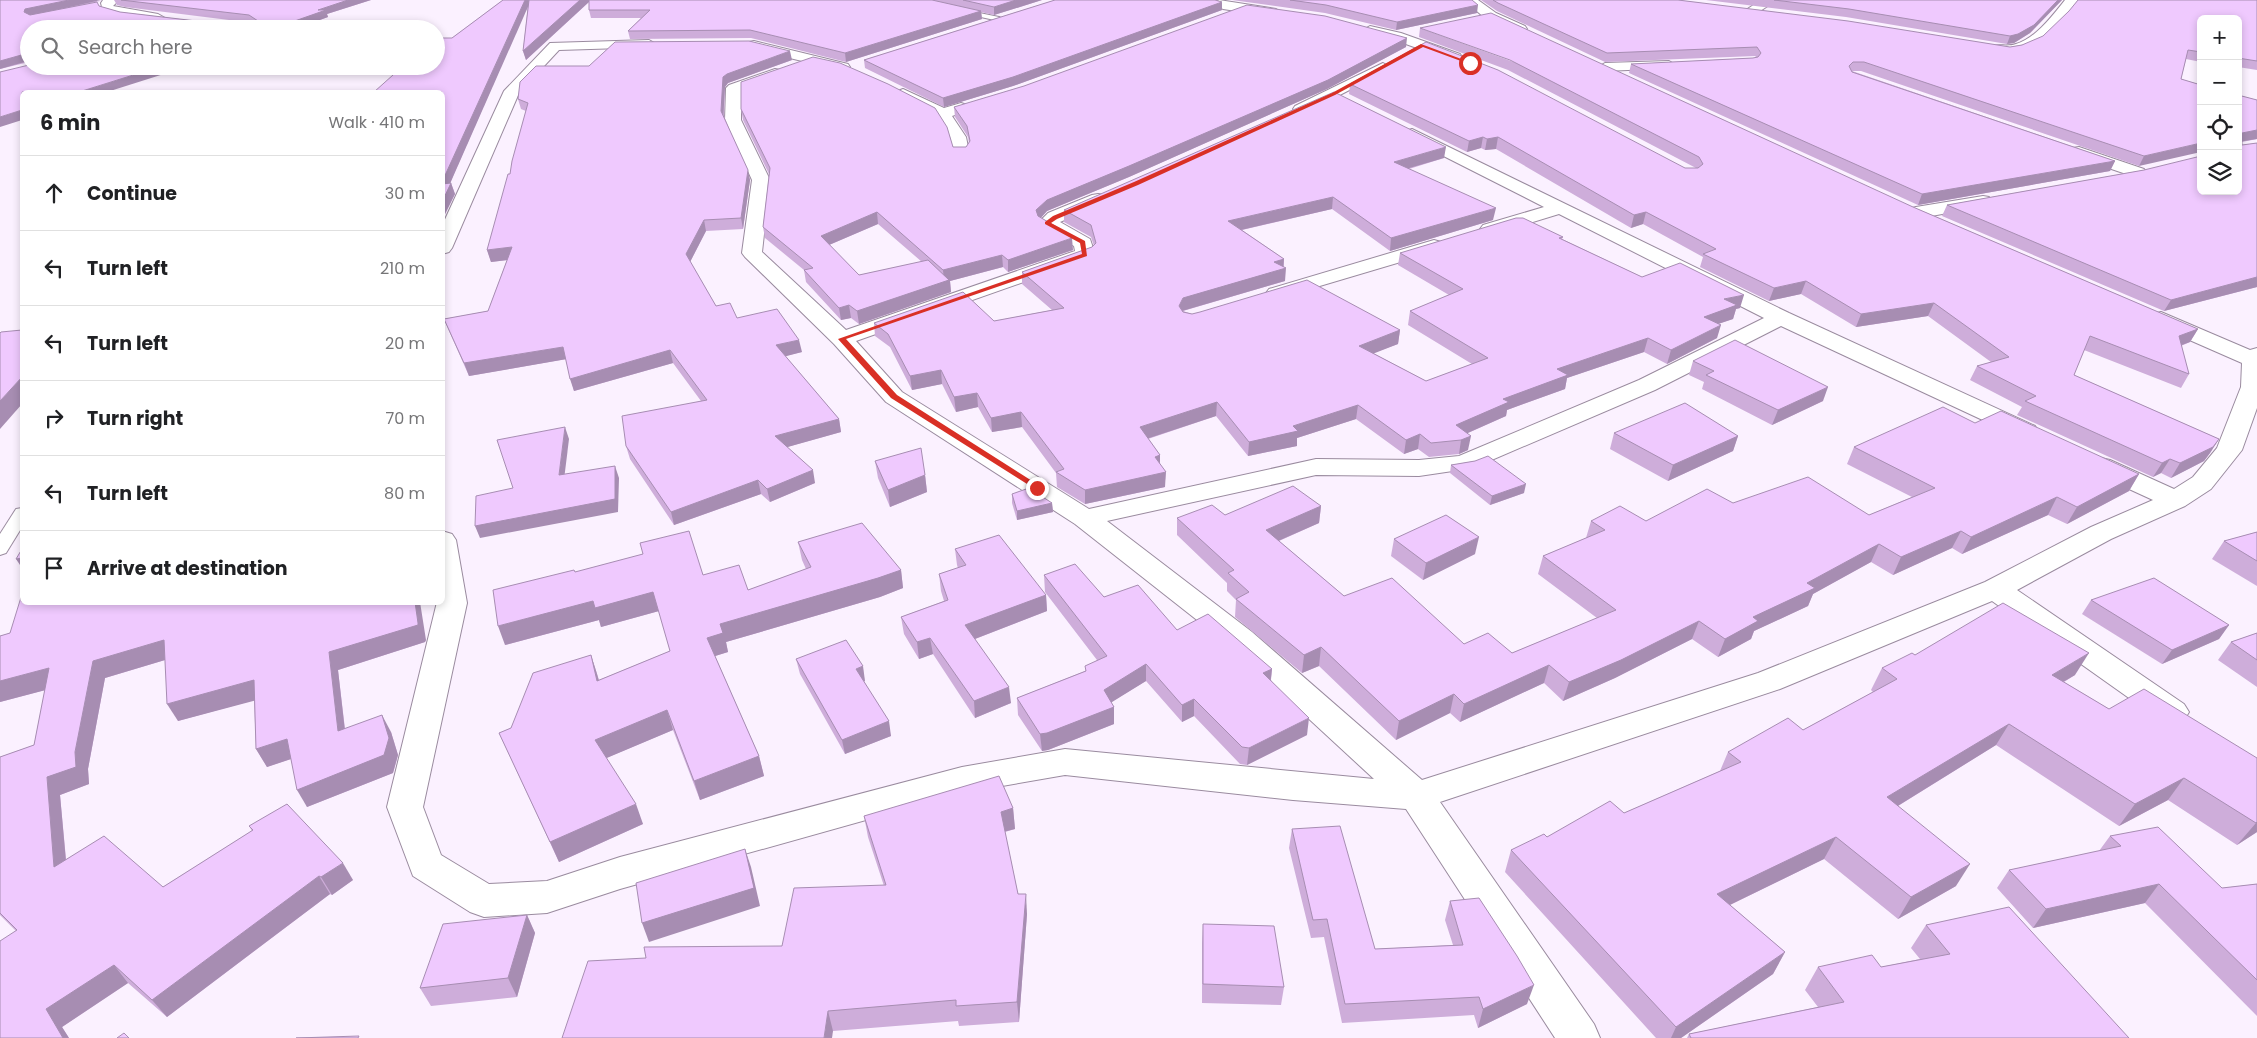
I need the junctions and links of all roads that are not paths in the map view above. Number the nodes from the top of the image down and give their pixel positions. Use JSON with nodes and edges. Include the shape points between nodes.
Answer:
{"nodes":[{"id":1,"x":1470,"y":0,"type":"edge"},
{"id":2,"x":2072,"y":0,"type":"edge"},
{"id":3,"x":106,"y":2,"type":"edge"},
{"id":4,"x":1239,"y":4,"type":"edge"},
{"id":5,"x":1771,"y":6,"type":"edge"},
{"id":6,"x":952,"y":9,"type":"edge"},
{"id":7,"x":1748,"y":10,"type":"edge"},
{"id":8,"x":1289,"y":14,"type":"edge"},
{"id":9,"x":1491,"y":16,"type":"junction"},
{"id":10,"x":1004,"y":17,"type":"joint"},
{"id":11,"x":1216,"y":18,"type":"edge"},
{"id":12,"x":173,"y":20,"type":"edge"},
{"id":13,"x":1471,"y":20,"type":"edge"},
{"id":14,"x":972,"y":28,"type":"edge"},
{"id":15,"x":1359,"y":28,"type":"edge"},
{"id":16,"x":1534,"y":36,"type":"edge"},
{"id":17,"x":1423,"y":38,"type":"junction"},
{"id":18,"x":664,"y":44,"type":"edge"},
{"id":19,"x":742,"y":44,"type":"edge"},
{"id":20,"x":1982,"y":47,"type":"edge"},
{"id":21,"x":814,"y":59,"type":"junction"},
{"id":22,"x":1588,"y":60,"type":"edge"},
{"id":23,"x":1467,"y":62,"type":"edge"},
{"id":24,"x":1683,"y":64,"type":"edge"},
{"id":25,"x":1605,"y":67,"type":"junction"},
{"id":26,"x":852,"y":69,"type":"edge"},
{"id":27,"x":1641,"y":84,"type":"edge"},
{"id":28,"x":887,"y":86,"type":"edge"},
{"id":29,"x":972,"y":105,"type":"edge"},
{"id":30,"x":944,"y":114,"type":"junction"},
{"id":31,"x":1283,"y":117,"type":"edge"},
{"id":32,"x":1393,"y":124,"type":"edge"},
{"id":33,"x":2062,"y":147,"type":"edge"},
{"id":34,"x":960,"y":152,"type":"edge"},
{"id":35,"x":2156,"y":168,"type":"edge"},
{"id":36,"x":2138,"y":173,"type":"junction"},
{"id":37,"x":2099,"y":180,"type":"edge"},
{"id":38,"x":1109,"y":195,"type":"edge"},
{"id":39,"x":2002,"y":197,"type":"edge"},
{"id":40,"x":1898,"y":205,"type":"edge"},
{"id":41,"x":1561,"y":208,"type":"junction"},
{"id":42,"x":1916,"y":213,"type":"junction"},
{"id":43,"x":1943,"y":225,"type":"edge"},
{"id":44,"x":445,"y":241,"type":"edge"},
{"id":45,"x":1258,"y":298,"type":"edge"},
{"id":46,"x":2141,"y":311,"type":"edge"},
{"id":47,"x":1781,"y":318,"type":"junction"},
{"id":48,"x":842,"y":339,"type":"junction"},
{"id":49,"x":2255,"y":358,"type":"edge"},
{"id":50,"x":2040,"y":438,"type":"edge"},
{"id":51,"x":2085,"y":459,"type":"edge"},
{"id":52,"x":2174,"y":500,"type":"junction"},
{"id":53,"x":20,"y":516,"type":"edge"},
{"id":54,"x":1085,"y":518,"type":"junction"},
{"id":55,"x":0,"y":549,"type":"edge"},
{"id":56,"x":445,"y":559,"type":"edge"},
{"id":57,"x":1995,"y":589,"type":"junction"},
{"id":58,"x":2192,"y":726,"type":"edge"},
{"id":59,"x":1416,"y":796,"type":"junction"},
{"id":60,"x":1579,"y":1038,"type":"edge"}],
"edges":[{"from":1,"to":9,"type":"street"},
{"from":2,"to":20,"type":"street","via":[[2026,46],[2011,50]]},
{"from":3,"to":12,"type":"street","via":[[107,8],[124,13]]},
{"from":4,"to":8,"type":"street"},
{"from":4,"to":11,"type":"street"},
{"from":5,"to":7,"type":"street"},
{"from":6,"to":10,"type":"lane"},
{"from":9,"to":13,"type":"street"},
{"from":9,"to":16,"type":"street"},
{"from":10,"to":14,"type":"street"},
{"from":15,"to":17,"type":"street"},
{"from":17,"to":23,"type":"street"},
{"from":17,"to":31,"type":"street","via":[[1342,98]]},
{"from":18,"to":44,"type":"street","via":[[555,46],[512,90]]},
{"from":19,"to":21,"type":"street"},
{"from":21,"to":26,"type":"street"},
{"from":21,"to":48,"type":"street","via":[[734,88],[733,120],[761,180],[752,253]]},
{"from":22,"to":25,"type":"street"},
{"from":24,"to":25,"type":"street"},
{"from":25,"to":27,"type":"street"},
{"from":28,"to":30,"type":"street"},
{"from":29,"to":30,"type":"street"},
{"from":30,"to":34,"type":"street","via":[[958,137]]},
{"from":32,"to":41,"type":"street"},
{"from":33,"to":36,"type":"street"},
{"from":35,"to":36,"type":"street"},
{"from":36,"to":37,"type":"street"},
{"from":38,"to":48,"type":"street","via":[[1047,223],[1083,243],[1085,254]]},
{"from":39,"to":42,"type":"street"},
{"from":40,"to":42,"type":"street"},
{"from":41,"to":45,"type":"street"},
{"from":41,"to":47,"type":"street"},
{"from":42,"to":43,"type":"street"},
{"from":46,"to":49,"type":"street"},
{"from":47,"to":50,"type":"street"},
{"from":47,"to":54,"type":"street","via":[[1646,385],[1464,463],[1419,468],[1316,467]]},
{"from":48,"to":54,"type":"street","via":[[894,397]]},
{"from":49,"to":52,"type":"street","via":[[2253,387],[2228,450],[2202,483]]},
{"from":51,"to":52,"type":"street"},
{"from":52,"to":57,"type":"street","via":[[2101,533]]},
{"from":53,"to":55,"type":"lane"},
{"from":54,"to":59,"type":"street","via":[[1240,639]]},
{"from":56,"to":59,"type":"street","via":[[452,603],[405,807],[426,865],[484,901],[547,897],[620,873],[962,780],[1064,762]]},
{"from":57,"to":58,"type":"street"},
{"from":57,"to":59,"type":"street","via":[[1769,681]]},
{"from":59,"to":60,"type":"street"}]}
